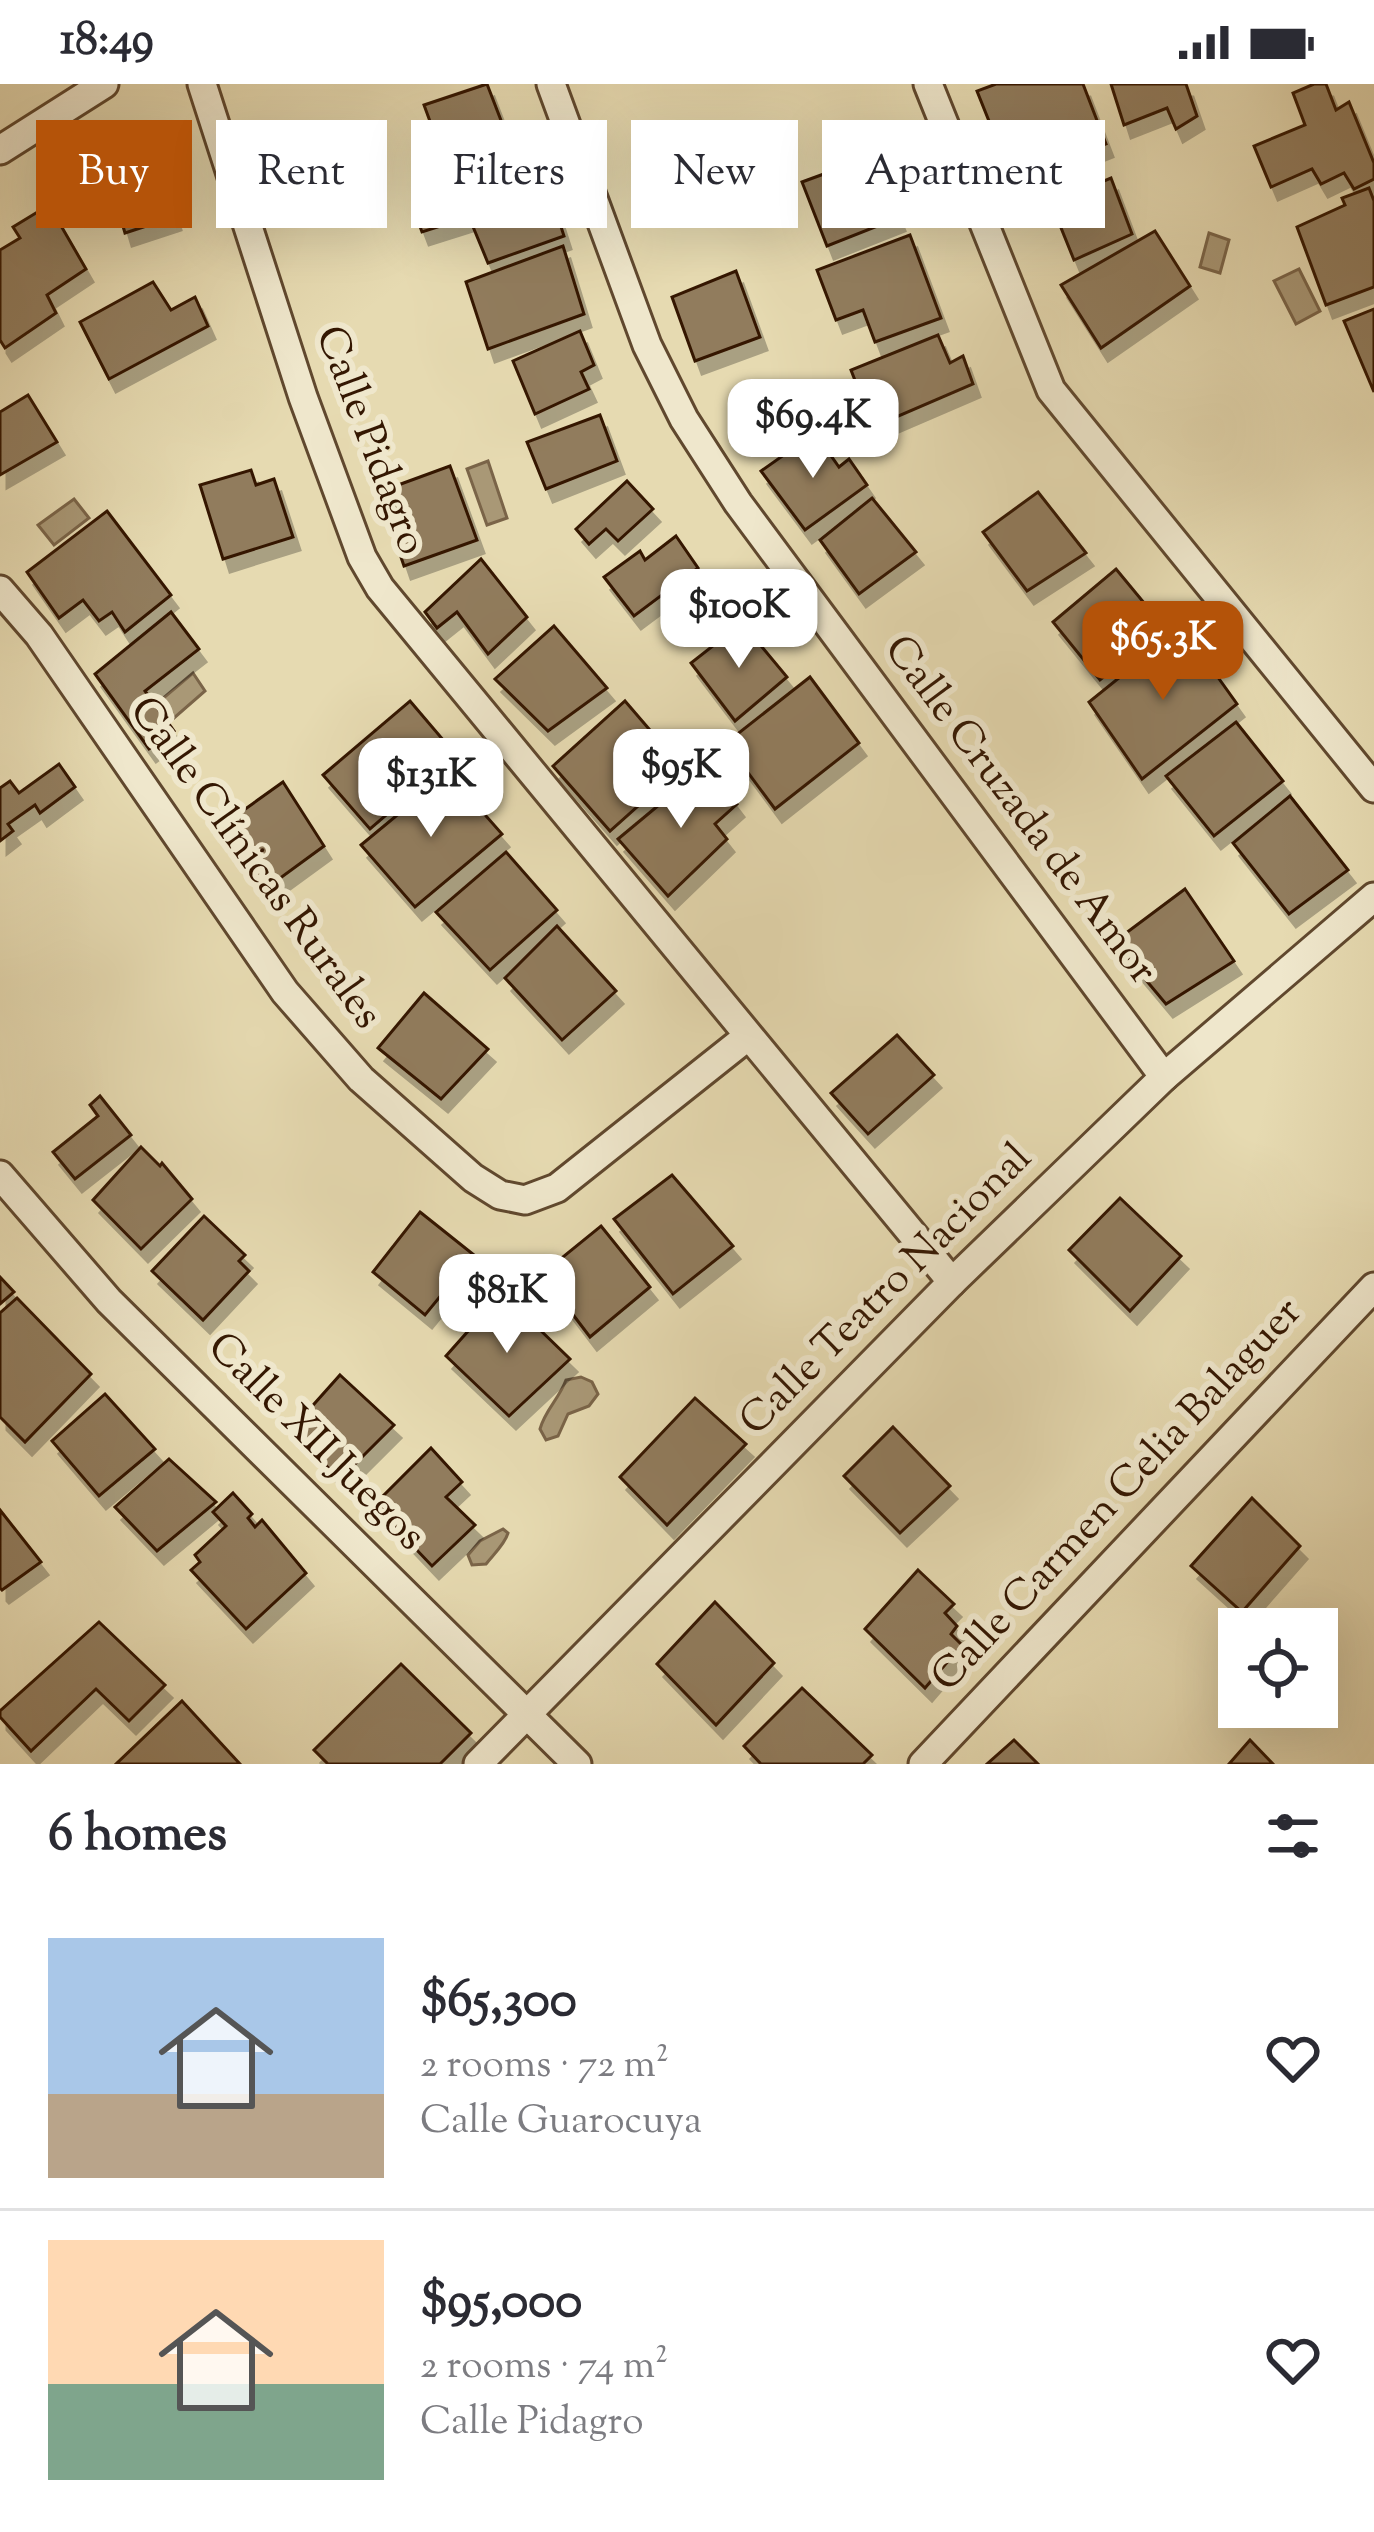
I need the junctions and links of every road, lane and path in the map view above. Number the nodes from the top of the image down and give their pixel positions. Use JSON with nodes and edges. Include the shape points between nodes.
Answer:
{"nodes":[{"id":1,"x":104,"y":84,"type":"edge"},
{"id":2,"x":202,"y":84,"type":"edge"},
{"id":3,"x":551,"y":84,"type":"edge"},
{"id":4,"x":928,"y":84,"type":"edge"},
{"id":5,"x":0,"y":150,"type":"edge"},
{"id":6,"x":0,"y":590,"type":"edge"},
{"id":7,"x":1374,"y":788,"type":"edge"},
{"id":8,"x":1374,"y":897,"type":"edge"},
{"id":9,"x":747,"y":1036,"type":"junction"},
{"id":10,"x":1164,"y":1077,"type":"junction"},
{"id":11,"x":0,"y":1175,"type":"edge"},
{"id":12,"x":952,"y":1282,"type":"junction"},
{"id":13,"x":1374,"y":1287,"type":"edge"},
{"id":14,"x":528,"y":1714,"type":"junction"},
{"id":15,"x":478,"y":1764,"type":"edge"},
{"id":16,"x":578,"y":1764,"type":"edge"},
{"id":17,"x":923,"y":1764,"type":"edge"}],
"edges":[{"from":1,"to":5,"type":"street"},
{"from":2,"to":9,"type":"street","name":"Calle Pidagro","via":[[362,556],[410,628]]},
{"from":3,"to":10,"type":"street","name":"Calle Cruzada de Amor","via":[[683,418]]},
{"from":4,"to":7,"type":"street","via":[[1052,390]]},
{"from":6,"to":9,"type":"street","name":"Calle Clínicas Rurales","via":[[285,992],[361,1079],[500,1196],[525,1200],[557,1188]]},
{"from":8,"to":10,"type":"street","name":"Calle Teatro Nacional"},
{"from":9,"to":12,"type":"street","name":"Calle Pidagro"},
{"from":10,"to":12,"type":"street","name":"Calle Teatro Nacional"},
{"from":11,"to":14,"type":"street","name":"Calle XII Juegos","via":[[109,1300]]},
{"from":12,"to":14,"type":"street","name":"Calle Teatro Nacional"},
{"from":13,"to":17,"type":"street","name":"Calle Carmen Celia Balaguer"},
{"from":14,"to":15,"type":"street","name":"Calle Teatro Nacional"},
{"from":14,"to":16,"type":"street","name":"Calle XII Juegos"}]}
